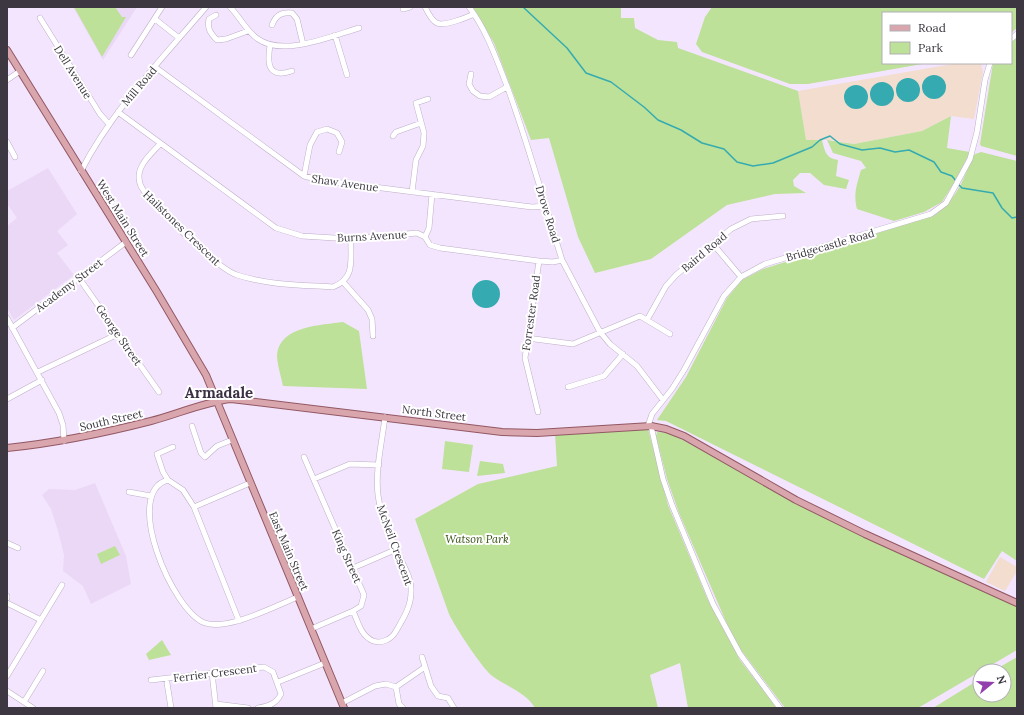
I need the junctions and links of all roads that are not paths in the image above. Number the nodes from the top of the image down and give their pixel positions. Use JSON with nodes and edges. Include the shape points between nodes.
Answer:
{"nodes":[{"id":1,"x":162,"y":7,"type":"edge"},
{"id":2,"x":206,"y":7,"type":"edge"},
{"id":3,"x":230,"y":7,"type":"edge"},
{"id":4,"x":410,"y":7,"type":"edge"},
{"id":5,"x":425,"y":7,"type":"edge"},
{"id":6,"x":469,"y":7,"type":"edge"},
{"id":7,"x":403,"y":9,"type":"dead end"},
{"id":8,"x":474,"y":14,"type":"junction"},
{"id":9,"x":216,"y":15,"type":"dead end"},
{"id":10,"x":40,"y":18,"type":"dead end"},
{"id":11,"x":155,"y":19,"type":"junction"},
{"id":12,"x":272,"y":25,"type":"dead end"},
{"id":13,"x":359,"y":28,"type":"dead end"},
{"id":14,"x":248,"y":31,"type":"junction"},
{"id":15,"x":335,"y":35,"type":"junction"},
{"id":16,"x":180,"y":38,"type":"junction"},
{"id":17,"x":270,"y":44,"type":"junction"},
{"id":18,"x":303,"y":44,"type":"junction"},
{"id":19,"x":7,"y":50,"type":"edge"},
{"id":20,"x":131,"y":55,"type":"dead end"},
{"id":21,"x":990,"y":64,"type":"edge"},
{"id":22,"x":155,"y":67,"type":"junction"},
{"id":23,"x":20,"y":71,"type":"junction"},
{"id":24,"x":292,"y":71,"type":"dead end"},
{"id":25,"x":471,"y":74,"type":"dead end"},
{"id":26,"x":347,"y":75,"type":"dead end"},
{"id":27,"x":7,"y":80,"type":"edge"},
{"id":28,"x":507,"y":86,"type":"junction"},
{"id":29,"x":428,"y":100,"type":"dead end"},
{"id":30,"x":118,"y":112,"type":"junction"},
{"id":31,"x":109,"y":124,"type":"junction"},
{"id":32,"x":421,"y":124,"type":"junction"},
{"id":33,"x":393,"y":136,"type":"dead end"},
{"id":34,"x":7,"y":142,"type":"edge"},
{"id":35,"x":160,"y":144,"type":"junction"},
{"id":36,"x":338,"y":152,"type":"dead end"},
{"id":37,"x":15,"y":157,"type":"dead end"},
{"id":38,"x":81,"y":171,"type":"junction"},
{"id":39,"x":304,"y":176,"type":"junction"},
{"id":40,"x":412,"y":192,"type":"junction"},
{"id":41,"x":432,"y":194,"type":"junction"},
{"id":42,"x":546,"y":206,"type":"junction"},
{"id":43,"x":783,"y":216,"type":"dead end"},
{"id":44,"x":425,"y":237,"type":"junction"},
{"id":45,"x":351,"y":239,"type":"junction"},
{"id":46,"x":126,"y":242,"type":"junction"},
{"id":47,"x":713,"y":244,"type":"junction"},
{"id":48,"x":562,"y":260,"type":"junction"},
{"id":49,"x":539,"y":261,"type":"junction"},
{"id":50,"x":79,"y":278,"type":"junction"},
{"id":51,"x":741,"y":278,"type":"junction"},
{"id":52,"x":344,"y":283,"type":"junction"},
{"id":53,"x":7,"y":318,"type":"edge"},
{"id":54,"x":647,"y":320,"type":"junction"},
{"id":55,"x":12,"y":328,"type":"junction"},
{"id":56,"x":600,"y":332,"type":"junction"},
{"id":57,"x":118,"y":334,"type":"junction"},
{"id":58,"x":670,"y":334,"type":"dead end"},
{"id":59,"x":373,"y":336,"type":"dead end"},
{"id":60,"x":527,"y":338,"type":"junction"},
{"id":61,"x":623,"y":354,"type":"junction"},
{"id":62,"x":38,"y":372,"type":"junction"},
{"id":63,"x":42,"y":380,"type":"junction"},
{"id":64,"x":568,"y":387,"type":"dead end"},
{"id":65,"x":159,"y":392,"type":"dead end"},
{"id":66,"x":7,"y":399,"type":"edge"},
{"id":67,"x":663,"y":400,"type":"junction"},
{"id":68,"x":216,"y":401,"type":"junction"},
{"id":69,"x":538,"y":412,"type":"dead end"},
{"id":70,"x":385,"y":417,"type":"junction"},
{"id":71,"x":192,"y":426,"type":"dead end"},
{"id":72,"x":650,"y":426,"type":"junction"},
{"id":73,"x":232,"y":440,"type":"junction"},
{"id":74,"x":64,"y":441,"type":"junction"},
{"id":75,"x":173,"y":447,"type":"dead end"},
{"id":76,"x":7,"y":448,"type":"edge"},
{"id":77,"x":304,"y":456,"type":"dead end"},
{"id":78,"x":379,"y":465,"type":"junction"},
{"id":79,"x":314,"y":479,"type":"junction"},
{"id":80,"x":168,"y":480,"type":"junction"},
{"id":81,"x":250,"y":483,"type":"junction"},
{"id":82,"x":129,"y":492,"type":"dead end"},
{"id":83,"x":151,"y":496,"type":"junction"},
{"id":84,"x":194,"y":507,"type":"junction"},
{"id":85,"x":7,"y":543,"type":"edge"},
{"id":86,"x":18,"y":548,"type":"dead end"},
{"id":87,"x":397,"y":549,"type":"junction"},
{"id":88,"x":353,"y":568,"type":"junction"},
{"id":89,"x":62,"y":584,"type":"dead end"},
{"id":90,"x":298,"y":597,"type":"junction"},
{"id":91,"x":7,"y":603,"type":"edge"},
{"id":92,"x":1017,"y":603,"type":"edge"},
{"id":93,"x":354,"y":611,"type":"junction"},
{"id":94,"x":42,"y":620,"type":"junction"},
{"id":95,"x":239,"y":621,"type":"junction"},
{"id":96,"x":311,"y":629,"type":"junction"},
{"id":97,"x":422,"y":657,"type":"dead end"},
{"id":98,"x":325,"y":662,"type":"junction"},
{"id":99,"x":424,"y":667,"type":"junction"},
{"id":100,"x":43,"y":671,"type":"dead end"},
{"id":101,"x":212,"y":673,"type":"junction"},
{"id":102,"x":7,"y":676,"type":"edge"},
{"id":103,"x":151,"y":680,"type":"dead end"},
{"id":104,"x":278,"y":682,"type":"junction"},
{"id":105,"x":167,"y":683,"type":"dead end"},
{"id":106,"x":396,"y":687,"type":"junction"},
{"id":107,"x":7,"y":691,"type":"edge"},
{"id":108,"x":24,"y":702,"type":"junction"},
{"id":109,"x":343,"y":705,"type":"edge"},
{"id":110,"x":216,"y":706,"type":"edge"},
{"id":111,"x":33,"y":708,"type":"edge"},
{"id":112,"x":171,"y":708,"type":"edge"},
{"id":113,"x":248,"y":708,"type":"edge"},
{"id":114,"x":258,"y":708,"type":"edge"},
{"id":115,"x":403,"y":708,"type":"edge"},
{"id":116,"x":454,"y":708,"type":"edge"},
{"id":117,"x":780,"y":708,"type":"edge"}],
"edges":[{"from":1,"to":11,"type":"street"},
{"from":2,"to":16,"type":"street","name":"Mill Road"},
{"from":3,"to":14,"type":"street"},
{"from":4,"to":7,"type":"street"},
{"from":5,"to":8,"type":"street","via":[[430,18],[443,25]]},
{"from":6,"to":8,"type":"street","name":"Drove Road"},
{"from":8,"to":28,"type":"street","name":"Drove Road","via":[[493,50]]},
{"from":9,"to":14,"type":"street","via":[[209,19],[208,26],[217,40]]},
{"from":10,"to":31,"type":"street","name":"Dell Avenue","via":[[100,114]]},
{"from":11,"to":16,"type":"street"},
{"from":11,"to":20,"type":"street"},
{"from":12,"to":18,"type":"street","via":[[274,18],[279,14],[292,13],[297,20]]},
{"from":13,"to":15,"type":"street"},
{"from":14,"to":17,"type":"street","via":[[259,40]]},
{"from":15,"to":18,"type":"street"},
{"from":15,"to":26,"type":"street"},
{"from":16,"to":22,"type":"street","name":"Mill Road"},
{"from":17,"to":18,"type":"street"},
{"from":17,"to":24,"type":"street","via":[[268,59],[271,69],[276,74]]},
{"from":19,"to":23,"type":"main road","name":"West Main Street"},
{"from":21,"to":51,"type":"street","name":"Bridgecastle Road","via":[[984,80],[977,132],[970,159],[946,203],[931,214],[765,264]]},
{"from":22,"to":30,"type":"street","name":"Mill Road"},
{"from":22,"to":39,"type":"street","name":"Shaw Avenue"},
{"from":23,"to":27,"type":"street"},
{"from":23,"to":38,"type":"main road","name":"West Main Street"},
{"from":25,"to":28,"type":"street","via":[[469,84],[480,96],[489,97]]},
{"from":28,"to":42,"type":"street","name":"Drove Road"},
{"from":29,"to":32,"type":"street","via":[[416,103]]},
{"from":30,"to":31,"type":"street","name":"Mill Road"},
{"from":30,"to":35,"type":"street","name":"Burns Avenue"},
{"from":31,"to":38,"type":"street","name":"Mill Road"},
{"from":32,"to":33,"type":"street","via":[[396,132]]},
{"from":32,"to":40,"type":"street","via":[[424,133],[423,146],[416,160]]},
{"from":34,"to":37,"type":"street"},
{"from":35,"to":45,"type":"street","name":"Burns Avenue","via":[[276,228],[302,236]]},
{"from":35,"to":52,"type":"street","name":"Hailstones Crescent","via":[[142,165],[139,174],[140,187],[216,263],[235,275],[260,282],[334,287]]},
{"from":36,"to":39,"type":"street","via":[[342,142],[337,133],[327,129],[317,132],[310,145]]},
{"from":38,"to":46,"type":"main road","name":"West Main Street"},
{"from":39,"to":40,"type":"street","name":"Shaw Avenue"},
{"from":40,"to":41,"type":"street","name":"Shaw Avenue"},
{"from":41,"to":42,"type":"street","name":"Shaw Avenue","via":[[532,207]]},
{"from":41,"to":44,"type":"street","via":[[429,228]]},
{"from":42,"to":48,"type":"street","name":"Drove Road"},
{"from":43,"to":47,"type":"street","name":"Baird Road","via":[[751,219],[740,223]]},
{"from":44,"to":45,"type":"street","name":"Burns Avenue","via":[[417,233]]},
{"from":44,"to":49,"type":"street","name":"Burns Avenue","via":[[430,245],[440,248]]},
{"from":45,"to":52,"type":"street","via":[[350,275]]},
{"from":46,"to":50,"type":"street","name":"Academy Street"},
{"from":46,"to":68,"type":"main road","name":"West Main Street","via":[[206,375]]},
{"from":47,"to":51,"type":"street"},
{"from":47,"to":54,"type":"street","name":"Baird Road","via":[[666,286]]},
{"from":48,"to":49,"type":"street","name":"Burns Avenue"},
{"from":48,"to":56,"type":"street","name":"Drove Road"},
{"from":49,"to":60,"type":"street","name":"Forrester Road"},
{"from":50,"to":55,"type":"street","name":"Academy Street"},
{"from":50,"to":57,"type":"street","name":"George Street"},
{"from":51,"to":67,"type":"street","name":"Bridgecastle Road","via":[[724,296],[684,370]]},
{"from":52,"to":59,"type":"street","via":[[368,310],[372,319]]},
{"from":53,"to":55,"type":"street"},
{"from":54,"to":56,"type":"street","via":[[640,316]]},
{"from":54,"to":58,"type":"street"},
{"from":55,"to":62,"type":"street"},
{"from":56,"to":60,"type":"street","via":[[574,344]]},
{"from":56,"to":61,"type":"street","name":"Drove Road"},
{"from":57,"to":62,"type":"street"},
{"from":57,"to":65,"type":"street","name":"George Street"},
{"from":60,"to":69,"type":"street","name":"Forrester Road","via":[[525,358]]},
{"from":61,"to":64,"type":"street","via":[[604,376]]},
{"from":61,"to":67,"type":"street","name":"Drove Road","via":[[637,366]]},
{"from":62,"to":63,"type":"street"},
{"from":63,"to":66,"type":"street"},
{"from":63,"to":74,"type":"street","via":[[60,414]]},
{"from":67,"to":72,"type":"street","name":"Bridgecastle Road","via":[[652,414]]},
{"from":68,"to":70,"type":"main road","name":"North Street","via":[[231,399]]},
{"from":68,"to":73,"type":"main road","name":"East Main Street"},
{"from":68,"to":74,"type":"main road","name":"South Street","via":[[148,422]]},
{"from":70,"to":72,"type":"main road","name":"North Street","via":[[502,432],[537,433]]},
{"from":70,"to":78,"type":"street","name":"McNeil Crescent"},
{"from":71,"to":73,"type":"street","via":[[201,453],[205,457],[213,448]]},
{"from":72,"to":92,"type":"main road","name":"North Street","via":[[684,436],[803,503]]},
{"from":72,"to":117,"type":"street","via":[[672,505],[713,604],[740,654]]},
{"from":73,"to":81,"type":"main road","name":"East Main Street"},
{"from":74,"to":76,"type":"main road","name":"South Street"},
{"from":75,"to":80,"type":"street","via":[[157,454]]},
{"from":77,"to":79,"type":"street","name":"King Street"},
{"from":78,"to":79,"type":"street","via":[[350,464]]},
{"from":78,"to":87,"type":"street","name":"McNeil Crescent","via":[[377,486],[380,506]]},
{"from":79,"to":88,"type":"street","name":"King Street"},
{"from":80,"to":83,"type":"street","via":[[157,487]]},
{"from":80,"to":84,"type":"street","via":[[183,490]]},
{"from":81,"to":84,"type":"street"},
{"from":81,"to":90,"type":"main road","name":"East Main Street"},
{"from":82,"to":83,"type":"street"},
{"from":83,"to":95,"type":"street","via":[[149,513],[152,531],[173,590],[194,616],[205,623],[225,624]]},
{"from":84,"to":95,"type":"street"},
{"from":85,"to":86,"type":"street"},
{"from":87,"to":88,"type":"street"},
{"from":87,"to":93,"type":"street","name":"McNeil Crescent","via":[[410,579],[411,592],[408,610],[394,635],[380,642],[369,639],[363,633]]},
{"from":88,"to":93,"type":"street","name":"King Street","via":[[364,595],[361,606]]},
{"from":89,"to":94,"type":"street"},
{"from":90,"to":95,"type":"street"},
{"from":90,"to":96,"type":"main road","name":"East Main Street"},
{"from":91,"to":94,"type":"street"},
{"from":93,"to":96,"type":"street"},
{"from":94,"to":102,"type":"street"},
{"from":96,"to":98,"type":"main road","name":"East Main Street"},
{"from":97,"to":99,"type":"street"},
{"from":98,"to":104,"type":"street"},
{"from":98,"to":109,"type":"main road","name":"East Main Street"},
{"from":99,"to":106,"type":"street"},
{"from":99,"to":116,"type":"street","via":[[438,696],[448,698]]},
{"from":100,"to":108,"type":"street"},
{"from":101,"to":103,"type":"street","name":"Ferrier Crescent"},
{"from":101,"to":104,"type":"street","name":"Ferrier Crescent","via":[[264,667],[273,672]]},
{"from":101,"to":110,"type":"street"},
{"from":104,"to":114,"type":"street","via":[[281,694],[278,702]]},
{"from":105,"to":112,"type":"street"},
{"from":106,"to":109,"type":"street","via":[[386,684],[375,686]]},
{"from":106,"to":115,"type":"street","via":[[399,704]]},
{"from":107,"to":108,"type":"street"},
{"from":108,"to":111,"type":"street"},
{"from":110,"to":113,"type":"street"}]}
